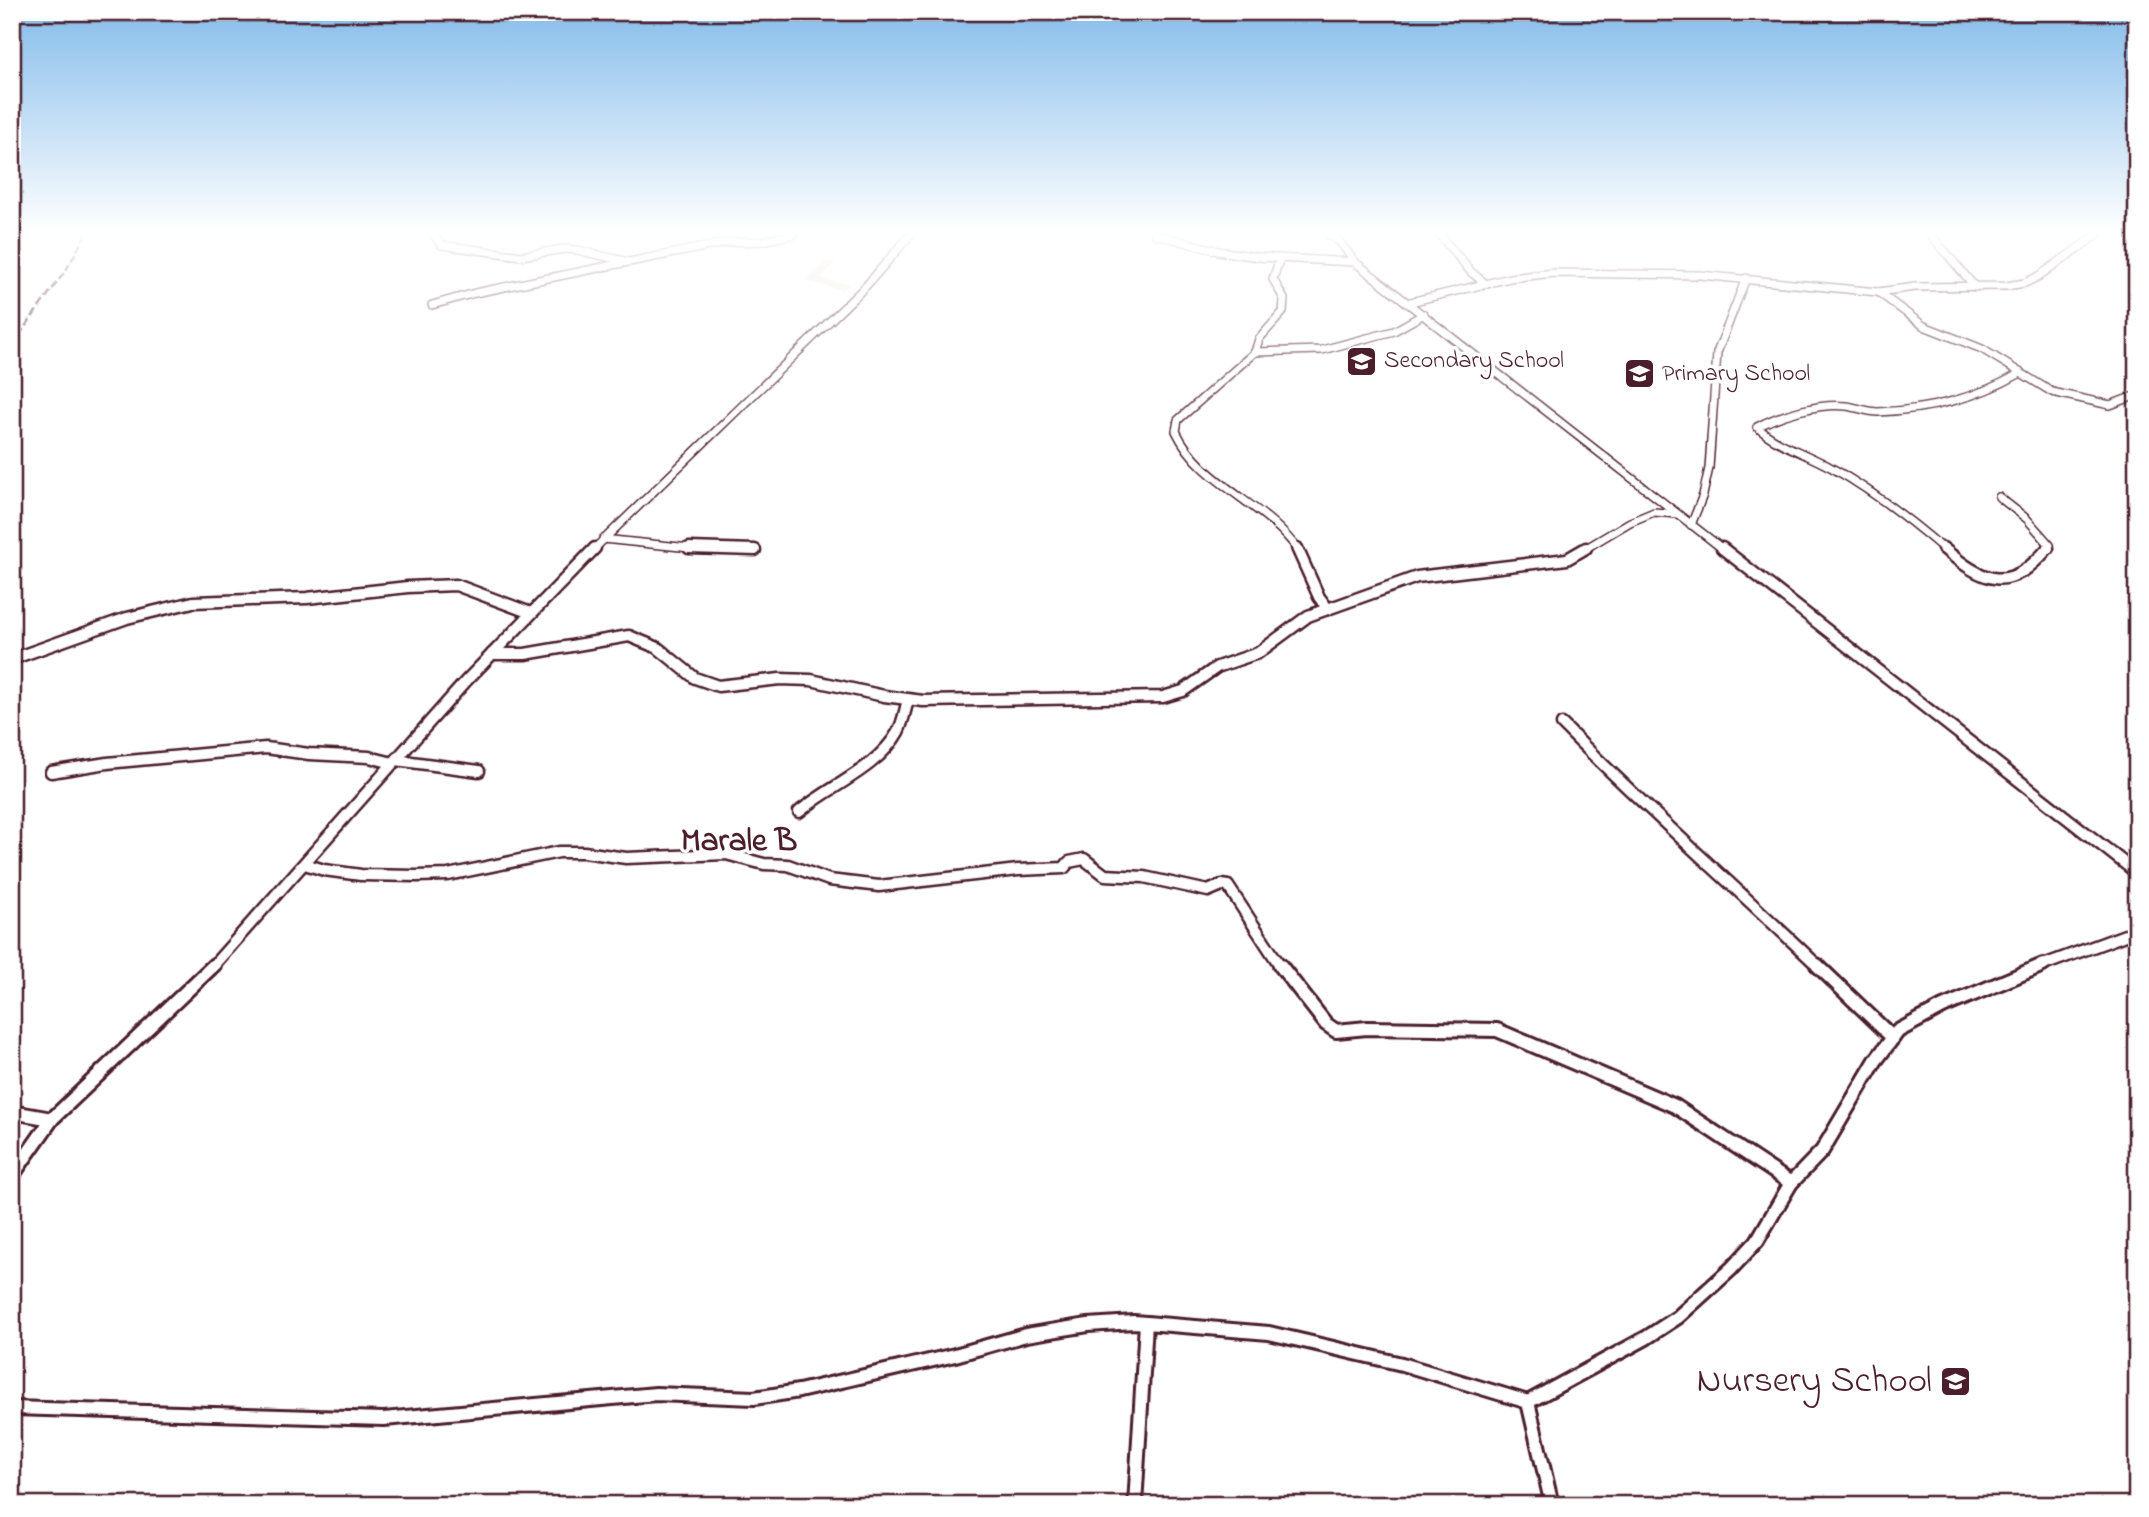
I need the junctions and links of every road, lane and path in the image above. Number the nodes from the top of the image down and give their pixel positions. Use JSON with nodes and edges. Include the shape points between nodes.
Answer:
{"nodes":[{"id":1,"x":846,"y":305,"type":"edge"},
{"id":2,"x":1285,"y":305,"type":"edge"},
{"id":3,"x":1409,"y":305,"type":"edge"},
{"id":4,"x":1736,"y":305,"type":"edge"},
{"id":5,"x":1895,"y":305,"type":"edge"},
{"id":6,"x":1424,"y":314,"type":"junction"},
{"id":7,"x":1255,"y":352,"type":"junction"},
{"id":8,"x":2019,"y":374,"type":"junction"},
{"id":9,"x":2137,"y":395,"type":"edge"},
{"id":10,"x":1999,"y":497,"type":"dead end"},
{"id":11,"x":1676,"y":514,"type":"junction"},
{"id":12,"x":1691,"y":525,"type":"junction"},
{"id":13,"x":603,"y":539,"type":"junction"},
{"id":14,"x":755,"y":550,"type":"dead end"},
{"id":15,"x":1328,"y":609,"type":"junction"},
{"id":16,"x":531,"y":613,"type":"junction"},
{"id":17,"x":492,"y":653,"type":"junction"},
{"id":18,"x":12,"y":659,"type":"edge"},
{"id":19,"x":908,"y":700,"type":"junction"},
{"id":20,"x":1562,"y":724,"type":"dead end"},
{"id":21,"x":395,"y":761,"type":"junction"},
{"id":22,"x":479,"y":771,"type":"dead end"},
{"id":23,"x":51,"y":772,"type":"dead end"},
{"id":24,"x":799,"y":812,"type":"dead end"},
{"id":25,"x":305,"y":864,"type":"junction"},
{"id":26,"x":2137,"y":873,"type":"edge"},
{"id":27,"x":2137,"y":934,"type":"edge"},
{"id":28,"x":1893,"y":1038,"type":"junction"},
{"id":29,"x":12,"y":1112,"type":"edge"},
{"id":30,"x":52,"y":1119,"type":"junction"},
{"id":31,"x":12,"y":1176,"type":"edge"},
{"id":32,"x":1791,"y":1184,"type":"junction"},
{"id":33,"x":1146,"y":1323,"type":"junction"},
{"id":34,"x":1528,"y":1402,"type":"junction"},
{"id":35,"x":12,"y":1408,"type":"edge"},
{"id":36,"x":1135,"y":1505,"type":"edge"},
{"id":37,"x":1552,"y":1505,"type":"edge"}],
"edges":[{"from":1,"to":13,"type":"street"},
{"from":2,"to":7,"type":"street","via":[[1273,326],[1258,338]]},
{"from":3,"to":6,"type":"street"},
{"from":4,"to":12,"type":"street","via":[[1717,353],[1709,468]]},
{"from":5,"to":8,"type":"street","via":[[1924,326],[1982,349]]},
{"from":6,"to":7,"type":"street","via":[[1394,331],[1322,350]]},
{"from":6,"to":11,"type":"street"},
{"from":7,"to":15,"type":"street","via":[[1181,415],[1177,433],[1213,478],[1245,498],[1292,542]]},
{"from":8,"to":9,"type":"street","via":[[2052,392],[2097,403],[2119,403]]},
{"from":8,"to":10,"type":"street","via":[[1939,404],[1879,412],[1831,407],[1757,426],[1854,482],[1991,580],[2005,579],[2043,555],[2050,545]]},
{"from":11,"to":12,"type":"street"},
{"from":11,"to":15,"type":"street","via":[[1654,512],[1629,522],[1567,559],[1417,577]]},
{"from":12,"to":26,"type":"street"},
{"from":13,"to":14,"type":"street"},
{"from":13,"to":16,"type":"street"},
{"from":15,"to":19,"type":"street","via":[[1303,619],[1258,653],[1217,667],[1173,695],[1094,700]]},
{"from":16,"to":17,"type":"street"},
{"from":16,"to":18,"type":"street","via":[[456,585],[193,602],[127,618]]},
{"from":17,"to":19,"type":"street","via":[[525,654],[629,636],[658,648],[708,685],[811,680]]},
{"from":17,"to":21,"type":"street"},
{"from":19,"to":24,"type":"street","via":[[890,745]]},
{"from":20,"to":28,"type":"street"},
{"from":21,"to":22,"type":"street"},
{"from":21,"to":23,"type":"street","via":[[266,748]]},
{"from":21,"to":25,"type":"street"},
{"from":25,"to":30,"type":"street","via":[[211,968]]},
{"from":25,"to":32,"type":"street","via":[[361,874],[417,876],[559,852],[626,858],[726,854],[788,865],[829,880],[880,886],[1064,867],[1084,859],[1105,875],[1144,877],[1208,891],[1222,884],[1233,891],[1285,972],[1336,1031],[1497,1030],[1675,1106]]},
{"from":27,"to":28,"type":"street","via":[[2023,972],[1908,1024]]},
{"from":28,"to":32,"type":"street","via":[[1822,1151]]},
{"from":29,"to":30,"type":"street"},
{"from":30,"to":31,"type":"street"},
{"from":32,"to":34,"type":"street","via":[[1757,1241],[1692,1306],[1610,1360]]},
{"from":33,"to":34,"type":"street","via":[[1269,1333],[1402,1364]]},
{"from":33,"to":35,"type":"street","via":[[1088,1325],[1026,1335],[754,1398],[656,1394],[384,1419]]},
{"from":33,"to":36,"type":"street"},
{"from":34,"to":37,"type":"street"}]}
